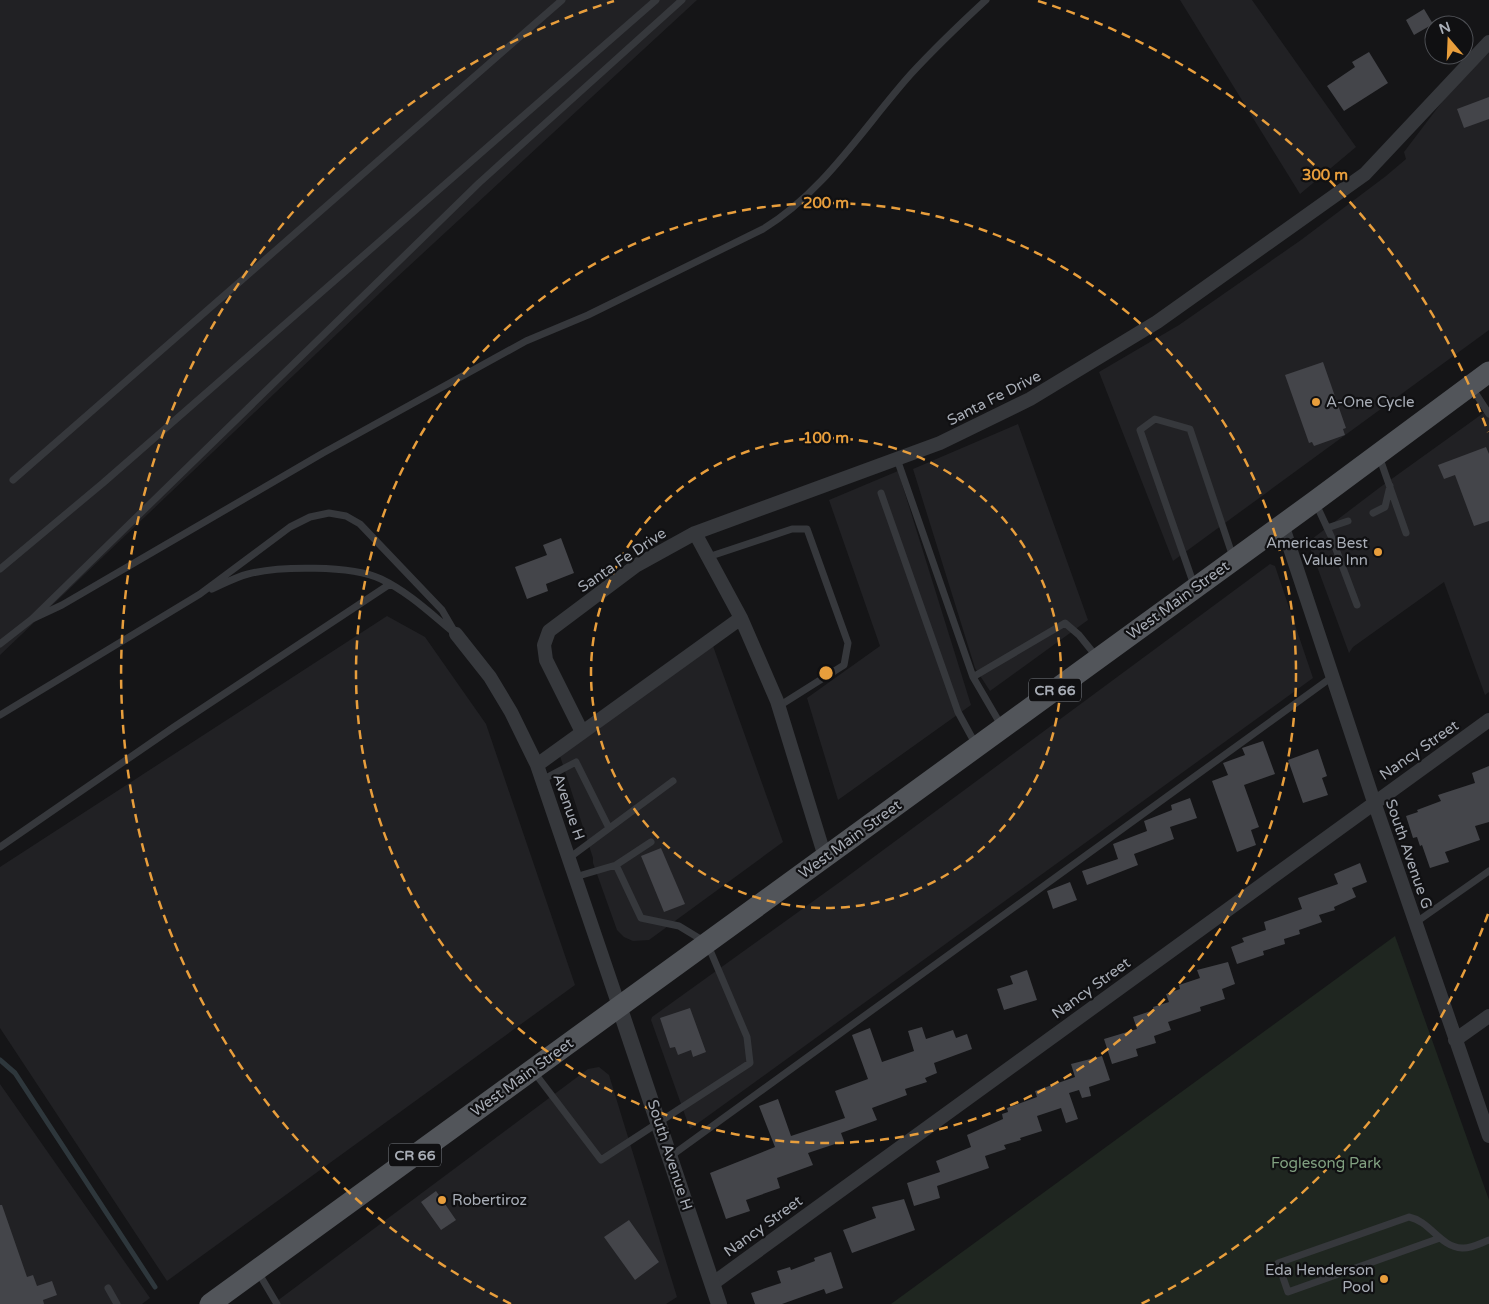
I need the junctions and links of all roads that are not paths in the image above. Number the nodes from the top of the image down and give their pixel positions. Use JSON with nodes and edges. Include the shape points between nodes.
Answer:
{"nodes":[{"id":1,"x":562,"y":0,"type":"edge"},
{"id":2,"x":656,"y":0,"type":"edge"},
{"id":3,"x":682,"y":0,"type":"edge"},
{"id":4,"x":986,"y":0,"type":"edge"},
{"id":5,"x":1489,"y":42,"type":"edge"},
{"id":6,"x":1489,"y":372,"type":"edge"},
{"id":7,"x":1471,"y":385,"type":"junction"},
{"id":8,"x":1489,"y":414,"type":"edge"},
{"id":9,"x":1378,"y":453,"type":"junction"},
{"id":10,"x":897,"y":459,"type":"junction"},
{"id":11,"x":13,"y":480,"type":"dead end"},
{"id":12,"x":1390,"y":486,"type":"junction"},
{"id":13,"x":881,"y":493,"type":"dead end"},
{"id":14,"x":1315,"y":501,"type":"junction"},
{"id":15,"x":1373,"y":513,"type":"dead end"},
{"id":16,"x":1348,"y":521,"type":"dead end"},
{"id":17,"x":1282,"y":524,"type":"junction"},
{"id":18,"x":1327,"y":528,"type":"junction"},
{"id":19,"x":695,"y":533,"type":"junction"},
{"id":20,"x":1406,"y":533,"type":"dead end"},
{"id":21,"x":708,"y":556,"type":"junction"},
{"id":22,"x":1234,"y":560,"type":"junction"},
{"id":23,"x":0,"y":569,"type":"edge"},
{"id":24,"x":390,"y":584,"type":"junction"},
{"id":25,"x":1195,"y":588,"type":"junction"},
{"id":26,"x":200,"y":594,"type":"junction"},
{"id":27,"x":1357,"y":605,"type":"dead end"},
{"id":28,"x":741,"y":618,"type":"junction"},
{"id":29,"x":32,"y":619,"type":"junction"},
{"id":30,"x":456,"y":634,"type":"junction"},
{"id":31,"x":0,"y":644,"type":"edge"},
{"id":32,"x":1097,"y":659,"type":"junction"},
{"id":33,"x":973,"y":677,"type":"junction"},
{"id":34,"x":1332,"y":677,"type":"junction"},
{"id":35,"x":779,"y":706,"type":"junction"},
{"id":36,"x":0,"y":715,"type":"edge"},
{"id":37,"x":1489,"y":720,"type":"edge"},
{"id":38,"x":1002,"y":728,"type":"junction"},
{"id":39,"x":582,"y":732,"type":"junction"},
{"id":40,"x":977,"y":746,"type":"junction"},
{"id":41,"x":537,"y":765,"type":"junction"},
{"id":42,"x":542,"y":780,"type":"junction"},
{"id":43,"x":673,"y":781,"type":"dead end"},
{"id":44,"x":1374,"y":802,"type":"junction"},
{"id":45,"x":609,"y":828,"type":"junction"},
{"id":46,"x":651,"y":842,"type":"dead end"},
{"id":47,"x":0,"y":847,"type":"edge"},
{"id":48,"x":825,"y":857,"type":"junction"},
{"id":49,"x":569,"y":858,"type":"junction"},
{"id":50,"x":616,"y":865,"type":"junction"},
{"id":51,"x":1489,"y":871,"type":"edge"},
{"id":52,"x":575,"y":877,"type":"junction"},
{"id":53,"x":1415,"y":924,"type":"junction"},
{"id":54,"x":707,"y":943,"type":"junction"},
{"id":55,"x":620,"y":1006,"type":"junction"},
{"id":56,"x":1489,"y":1016,"type":"edge"},
{"id":57,"x":1455,"y":1040,"type":"junction"},
{"id":58,"x":532,"y":1070,"type":"junction"},
{"id":59,"x":659,"y":1120,"type":"junction"},
{"id":60,"x":1489,"y":1136,"type":"edge"},
{"id":61,"x":671,"y":1156,"type":"junction"},
{"id":62,"x":1440,"y":1238,"type":"junction"},
{"id":63,"x":1489,"y":1240,"type":"edge"},
{"id":64,"x":256,"y":1270,"type":"junction"},
{"id":65,"x":712,"y":1284,"type":"junction"},
{"id":66,"x":108,"y":1288,"type":"dead end"},
{"id":67,"x":117,"y":1304,"type":"edge"},
{"id":68,"x":210,"y":1304,"type":"edge"},
{"id":69,"x":277,"y":1304,"type":"edge"},
{"id":70,"x":719,"y":1304,"type":"edge"}],
"edges":[{"from":1,"to":11,"type":"lane"},
{"from":2,"to":23,"type":"lane","via":[[103,484]]},
{"from":3,"to":29,"type":"lane","via":[[479,183]]},
{"from":4,"to":29,"type":"lane","via":[[910,75],[811,192],[786,214],[623,298],[526,341],[323,453],[62,605]]},
{"from":5,"to":10,"type":"street","name":"Santa Fe Drive","via":[[1365,174],[1173,311],[1030,399],[940,444]]},
{"from":6,"to":7,"type":"main road","name":"West Main Street","number":"CR 66"},
{"from":7,"to":8,"type":"lane"},
{"from":7,"to":9,"type":"main road","name":"West Main Street","number":"CR 66"},
{"from":9,"to":12,"type":"lane"},
{"from":9,"to":14,"type":"main road","name":"West Main Street","number":"CR 66"},
{"from":10,"to":19,"type":"street","name":"Santa Fe Drive"},
{"from":10,"to":33,"type":"lane"},
{"from":12,"to":15,"type":"lane","via":[[1385,507]]},
{"from":12,"to":20,"type":"lane"},
{"from":13,"to":40,"type":"lane","via":[[958,712]]},
{"from":14,"to":17,"type":"main road","name":"West Main Street","number":"CR 66"},
{"from":14,"to":18,"type":"lane"},
{"from":16,"to":18,"type":"lane"},
{"from":17,"to":22,"type":"main road","name":"West Main Street","number":"CR 66"},
{"from":17,"to":34,"type":"street","name":"South Avenue G"},
{"from":18,"to":27,"type":"lane"},
{"from":19,"to":21,"type":"street"},
{"from":19,"to":39,"type":"street","name":"Santa Fe Drive","via":[[637,565],[549,631],[544,645],[546,660]]},
{"from":21,"to":28,"type":"street"},
{"from":21,"to":35,"type":"lane","via":[[792,528],[807,529],[848,643],[844,666]]},
{"from":22,"to":25,"type":"main road","name":"West Main Street","number":"CR 66"},
{"from":22,"to":25,"type":"lane","via":[[1190,429],[1155,419],[1140,430]]},
{"from":24,"to":26,"type":"lane","via":[[379,578],[342,570],[276,569],[246,574]]},
{"from":24,"to":30,"type":"lane"},
{"from":24,"to":47,"type":"lane"},
{"from":25,"to":32,"type":"main road","name":"West Main Street","number":"CR 66"},
{"from":26,"to":30,"type":"lane","via":[[290,527],[310,517],[329,513],[346,516],[360,524],[442,610]]},
{"from":26,"to":36,"type":"lane"},
{"from":28,"to":35,"type":"street"},
{"from":28,"to":39,"type":"street"},
{"from":29,"to":31,"type":"lane"},
{"from":30,"to":41,"type":"street","name":"Avenue H","via":[[490,677],[512,712]]},
{"from":32,"to":33,"type":"lane","via":[[1065,623]]},
{"from":32,"to":38,"type":"main road","name":"West Main Street","number":"CR 66"},
{"from":33,"to":38,"type":"lane"},
{"from":34,"to":44,"type":"street","name":"South Avenue G"},
{"from":34,"to":61,"type":"lane"},
{"from":35,"to":48,"type":"street"},
{"from":37,"to":44,"type":"street","name":"Nancy Street"},
{"from":38,"to":40,"type":"main road","name":"West Main Street","number":"CR 66"},
{"from":39,"to":41,"type":"street"},
{"from":40,"to":48,"type":"main road","name":"West Main Street","number":"CR 66"},
{"from":41,"to":42,"type":"street","name":"Avenue H"},
{"from":42,"to":45,"type":"lane","via":[[576,762]]},
{"from":42,"to":49,"type":"street","name":"Avenue H"},
{"from":43,"to":45,"type":"lane"},
{"from":44,"to":53,"type":"street","name":"South Avenue G"},
{"from":44,"to":65,"type":"street","name":"Nancy Street"},
{"from":45,"to":49,"type":"lane"},
{"from":46,"to":50,"type":"lane"},
{"from":48,"to":54,"type":"main road","name":"West Main Street","number":"CR 66"},
{"from":49,"to":52,"type":"street","name":"Avenue H"},
{"from":50,"to":52,"type":"lane"},
{"from":50,"to":54,"type":"lane","via":[[641,918],[679,926]]},
{"from":51,"to":53,"type":"lane"},
{"from":52,"to":55,"type":"street","name":"Avenue H"},
{"from":53,"to":57,"type":"street","name":"South Avenue G"},
{"from":54,"to":55,"type":"main road","name":"West Main Street","number":"CR 66"},
{"from":54,"to":59,"type":"lane","via":[[747,1037],[750,1063]]},
{"from":55,"to":58,"type":"main road","name":"West Main Street","number":"CR 66"},
{"from":55,"to":59,"type":"street","name":"South Avenue H"},
{"from":56,"to":57,"type":"street"},
{"from":57,"to":60,"type":"street","name":"South Avenue G"},
{"from":58,"to":59,"type":"lane","via":[[601,1160]]},
{"from":58,"to":64,"type":"main road","name":"West Main Street","number":"CR 66"},
{"from":59,"to":61,"type":"street","name":"South Avenue H"},
{"from":61,"to":65,"type":"street","name":"South Avenue H"},
{"from":62,"to":62,"type":"lane","via":[[1416,1219],[1408,1217],[1278,1263],[1288,1292]]},
{"from":62,"to":63,"type":"lane","via":[[1449,1246],[1464,1249]]},
{"from":64,"to":68,"type":"main road","name":"West Main Street","number":"CR 66"},
{"from":64,"to":69,"type":"lane"},
{"from":65,"to":70,"type":"street","name":"South Avenue H"},
{"from":66,"to":67,"type":"lane"}]}
